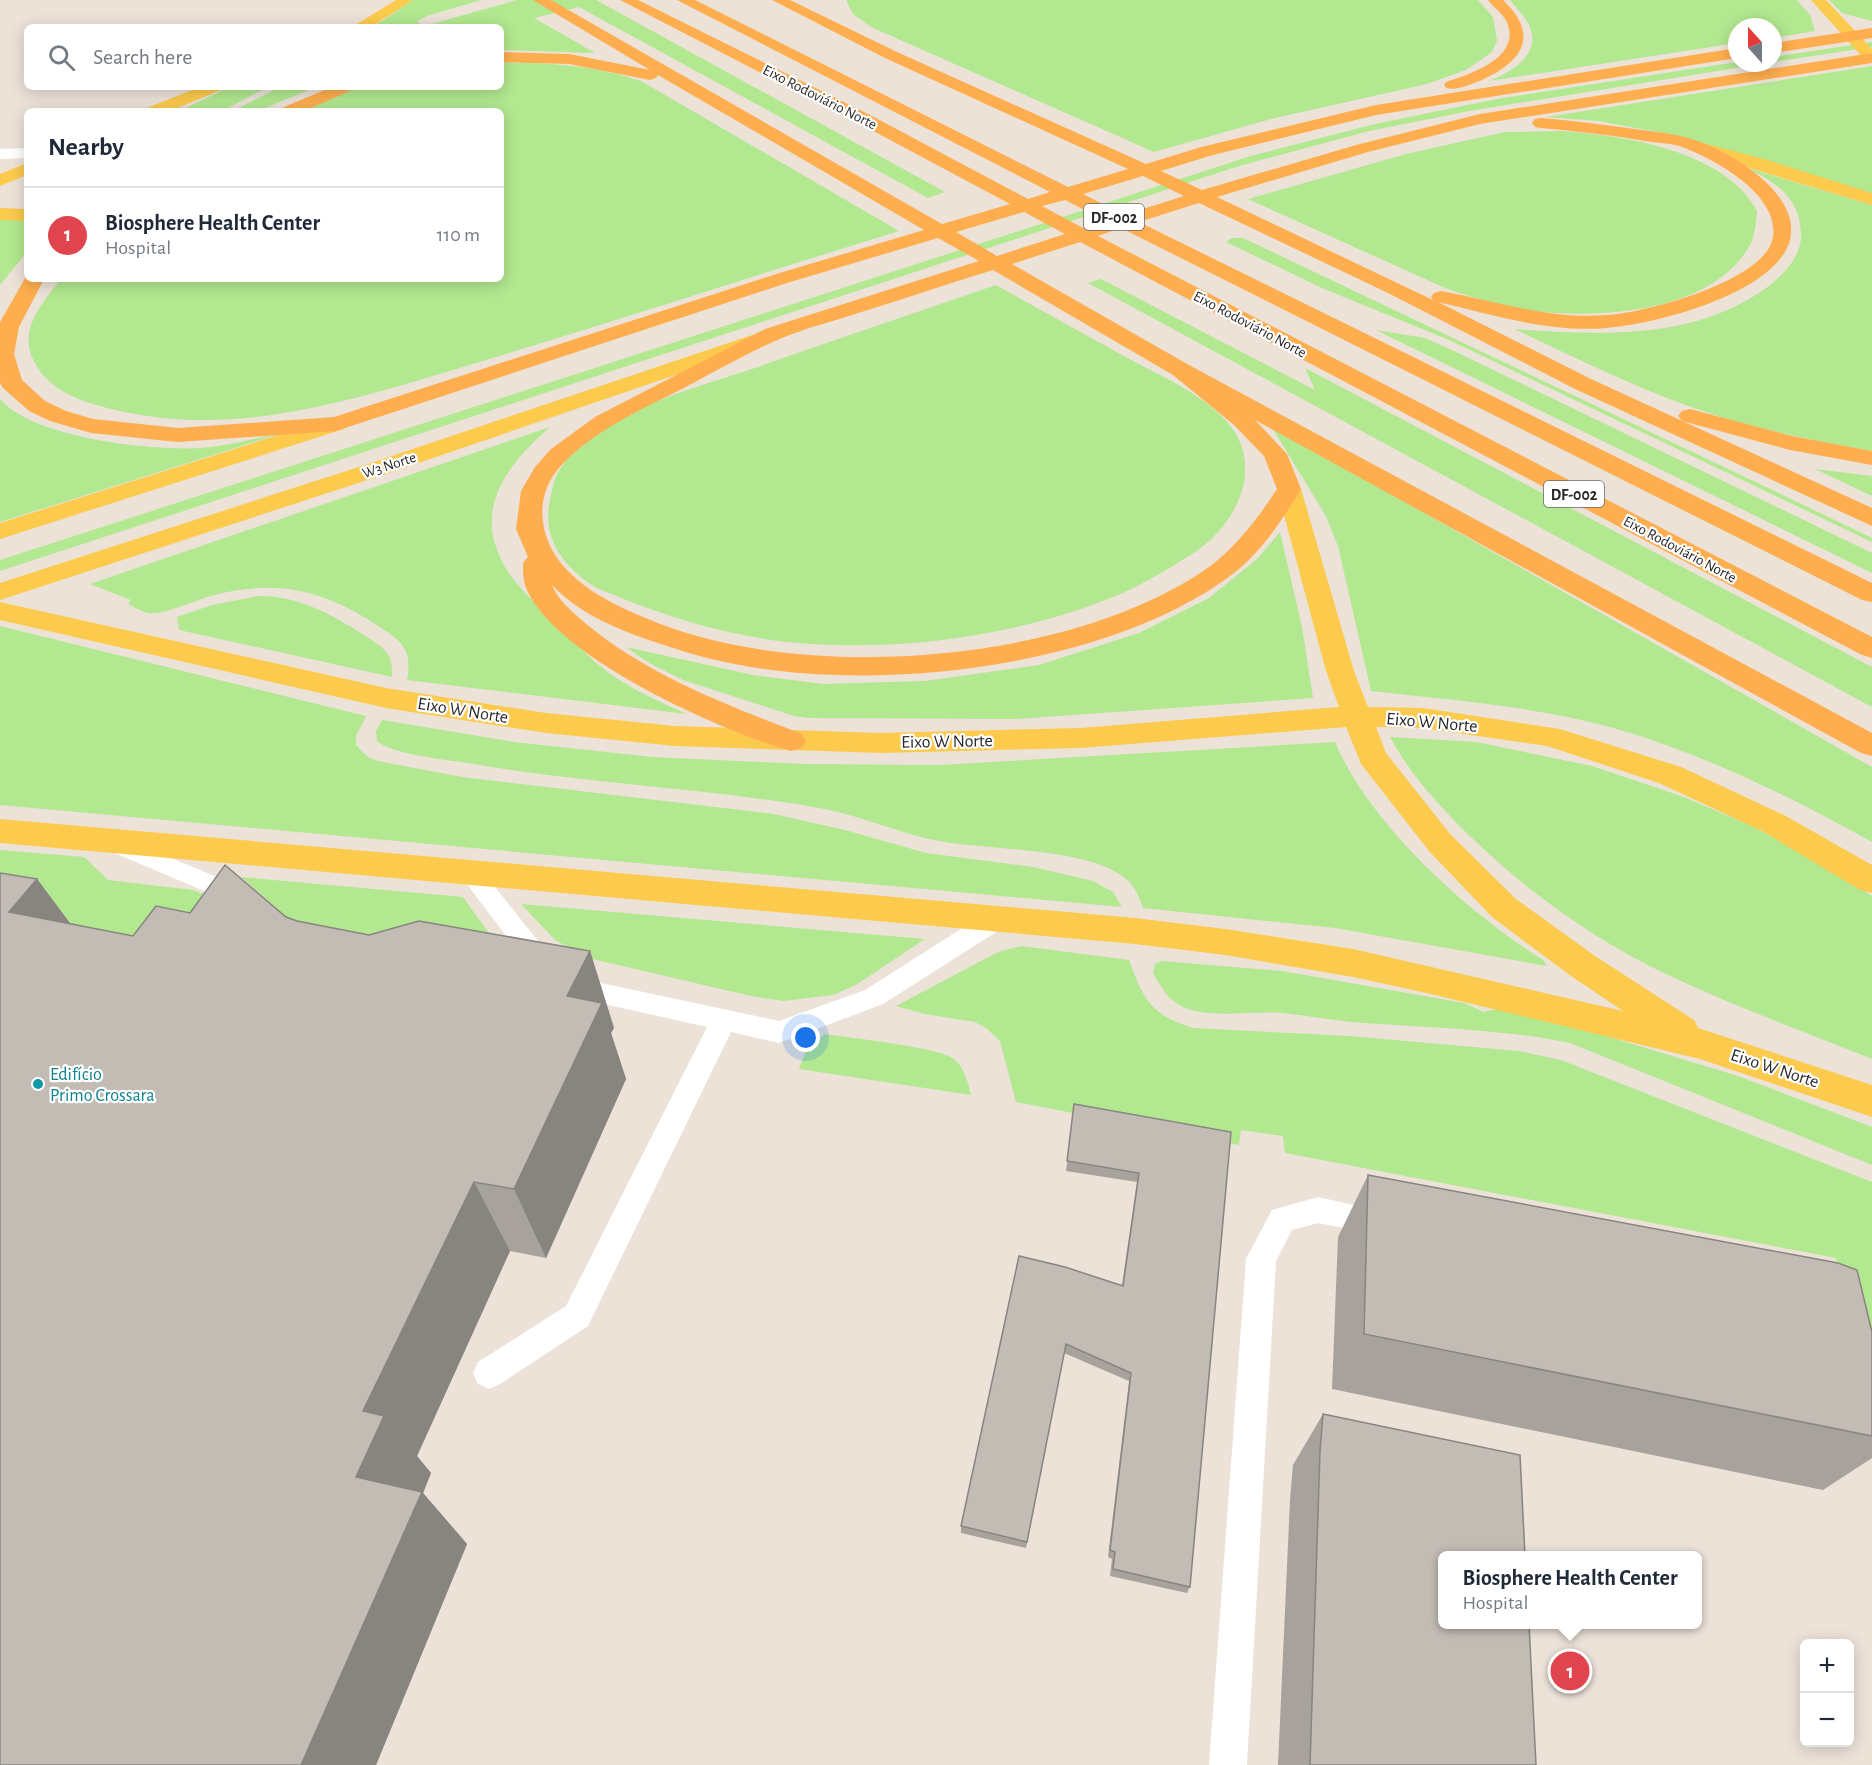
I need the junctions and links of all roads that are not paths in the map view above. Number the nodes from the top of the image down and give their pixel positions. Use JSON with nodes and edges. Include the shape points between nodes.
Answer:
{"nodes":[{"id":1,"x":406,"y":0,"type":"edge"},
{"id":2,"x":540,"y":0,"type":"edge"},
{"id":3,"x":627,"y":0,"type":"edge"},
{"id":4,"x":684,"y":0,"type":"edge"},
{"id":5,"x":779,"y":0,"type":"edge"},
{"id":6,"x":1495,"y":0,"type":"edge"},
{"id":7,"x":1822,"y":5,"type":"edge"},
{"id":8,"x":844,"y":15,"type":"dead end"},
{"id":9,"x":365,"y":24,"type":"edge"},
{"id":10,"x":1872,"y":33,"type":"edge"},
{"id":11,"x":1782,"y":47,"type":"edge"},
{"id":12,"x":1728,"y":54,"type":"edge"},
{"id":13,"x":891,"y":55,"type":"junction"},
{"id":14,"x":504,"y":57,"type":"edge"},
{"id":15,"x":1872,"y":58,"type":"edge"},
{"id":16,"x":687,"y":84,"type":"junction"},
{"id":17,"x":208,"y":90,"type":"edge"},
{"id":18,"x":339,"y":90,"type":"edge"},
{"id":19,"x":162,"y":108,"type":"edge"},
{"id":20,"x":297,"y":108,"type":"edge"},
{"id":21,"x":1376,"y":111,"type":"junction"},
{"id":22,"x":1480,"y":119,"type":"junction"},
{"id":23,"x":1695,"y":146,"type":"junction"},
{"id":24,"x":24,"y":153,"type":"edge"},
{"id":25,"x":0,"y":156,"type":"edge"},
{"id":26,"x":14,"y":174,"type":"edge"},
{"id":27,"x":1872,"y":199,"type":"edge"},
{"id":28,"x":0,"y":214,"type":"edge"},
{"id":29,"x":24,"y":215,"type":"edge"},
{"id":30,"x":32,"y":282,"type":"edge"},
{"id":31,"x":1395,"y":289,"type":"junction"},
{"id":32,"x":776,"y":333,"type":"junction"},
{"id":33,"x":1181,"y":370,"type":"junction"},
{"id":34,"x":1584,"y":384,"type":"junction"},
{"id":35,"x":336,"y":424,"type":"junction"},
{"id":36,"x":1872,"y":458,"type":"edge"},
{"id":37,"x":1289,"y":489,"type":"junction"},
{"id":38,"x":1872,"y":519,"type":"edge"},
{"id":39,"x":0,"y":531,"type":"edge"},
{"id":40,"x":534,"y":548,"type":"junction"},
{"id":41,"x":0,"y":592,"type":"edge"},
{"id":42,"x":1872,"y":594,"type":"edge"},
{"id":43,"x":0,"y":610,"type":"edge"},
{"id":44,"x":1872,"y":649,"type":"edge"},
{"id":45,"x":791,"y":741,"type":"junction"},
{"id":46,"x":1872,"y":746,"type":"edge"},
{"id":47,"x":0,"y":831,"type":"edge"},
{"id":48,"x":105,"y":840,"type":"junction"},
{"id":49,"x":471,"y":873,"type":"junction"},
{"id":50,"x":1872,"y":881,"type":"edge"},
{"id":51,"x":259,"y":916,"type":"edge"},
{"id":52,"x":995,"y":920,"type":"junction"},
{"id":53,"x":724,"y":1019,"type":"junction"},
{"id":54,"x":1700,"y":1044,"type":"junction"},
{"id":55,"x":1872,"y":1101,"type":"edge"},
{"id":56,"x":1410,"y":1227,"type":"edge"},
{"id":57,"x":489,"y":1373,"type":"dead end"},
{"id":58,"x":1228,"y":1765,"type":"edge"}],
"edges":[{"from":1,"to":9,"type":"main road"},
{"from":2,"to":16,"type":"highway"},
{"from":3,"to":44,"type":"highway","name":"Eixo Rodoviário Norte","number":"DF-002","via":[[868,121]]},
{"from":4,"to":42,"type":"highway","name":"Eixo Rodoviário Norte","number":"DF-002","via":[[1321,322]]},
{"from":5,"to":13,"type":"highway"},
{"from":6,"to":21,"type":"highway","via":[[1516,26],[1518,34],[1510,55],[1497,66],[1462,82]]},
{"from":7,"to":15,"type":"main road"},
{"from":8,"to":13,"type":"highway"},
{"from":10,"to":11,"type":"highway"},
{"from":12,"to":21,"type":"highway"},
{"from":13,"to":31,"type":"highway","via":[[1080,139]]},
{"from":14,"to":16,"type":"highway","via":[[591,62]]},
{"from":15,"to":22,"type":"highway"},
{"from":16,"to":33,"type":"highway"},
{"from":17,"to":19,"type":"main road"},
{"from":18,"to":20,"type":"highway"},
{"from":21,"to":35,"type":"highway","via":[[1208,152],[780,279]]},
{"from":22,"to":23,"type":"highway","via":[[1586,126]]},
{"from":22,"to":32,"type":"highway","via":[[1284,170]]},
{"from":23,"to":27,"type":"main road"},
{"from":23,"to":31,"type":"highway","via":[[1765,193],[1779,213],[1783,230],[1782,241],[1773,255],[1736,284],[1711,296],[1649,317],[1583,322],[1512,314]]},
{"from":24,"to":25,"type":"street"},
{"from":25,"to":26,"type":"street"},
{"from":28,"to":29,"type":"main road"},
{"from":30,"to":35,"type":"highway","via":[[8,327],[3,354],[11,383],[36,406],[91,426],[178,435]]},
{"from":31,"to":34,"type":"highway"},
{"from":32,"to":40,"type":"highway","via":[[607,419],[561,452],[535,484],[528,521]]},
{"from":32,"to":41,"type":"main road","name":"W3 Norte"},
{"from":33,"to":37,"type":"highway","via":[[1242,420],[1275,454]]},
{"from":33,"to":46,"type":"highway"},
{"from":34,"to":36,"type":"highway","via":[[1790,443]]},
{"from":34,"to":38,"type":"highway"},
{"from":35,"to":39,"type":"main road"},
{"from":37,"to":40,"type":"highway","via":[[1267,526],[1240,555],[1209,579],[1160,606],[1089,634],[950,661],[862,666],[764,660],[707,648],[650,631],[581,598],[560,582]]},
{"from":37,"to":54,"type":"main road","via":[[1340,671],[1372,757],[1440,843],[1504,908],[1582,966]]},
{"from":40,"to":45,"type":"highway","via":[[539,589],[554,609],[599,649],[684,698]]},
{"from":43,"to":45,"type":"main road","name":"Eixo W Norte","via":[[386,698],[546,723],[675,736]]},
{"from":45,"to":50,"type":"main road","name":"Eixo W Norte","via":[[1080,738],[1332,717],[1423,718],[1549,736],[1670,775],[1773,824]]},
{"from":47,"to":48,"type":"main road","name":"Eixo W Norte"},
{"from":48,"to":49,"type":"main road","name":"Eixo W Norte"},
{"from":48,"to":51,"type":"lane","via":[[232,892]]},
{"from":49,"to":52,"type":"main road","name":"Eixo W Norte"},
{"from":49,"to":53,"type":"lane","via":[[527,964],[567,986]]},
{"from":52,"to":53,"type":"lane","via":[[874,997],[816,1020],[779,1032]]},
{"from":52,"to":54,"type":"main road","name":"Eixo W Norte","via":[[1203,939],[1353,963]]},
{"from":53,"to":57,"type":"lane","via":[[577,1316]]},
{"from":54,"to":55,"type":"main road","name":"Eixo W Norte"},
{"from":56,"to":58,"type":"lane","via":[[1318,1210],[1282,1219],[1261,1259]]}]}
